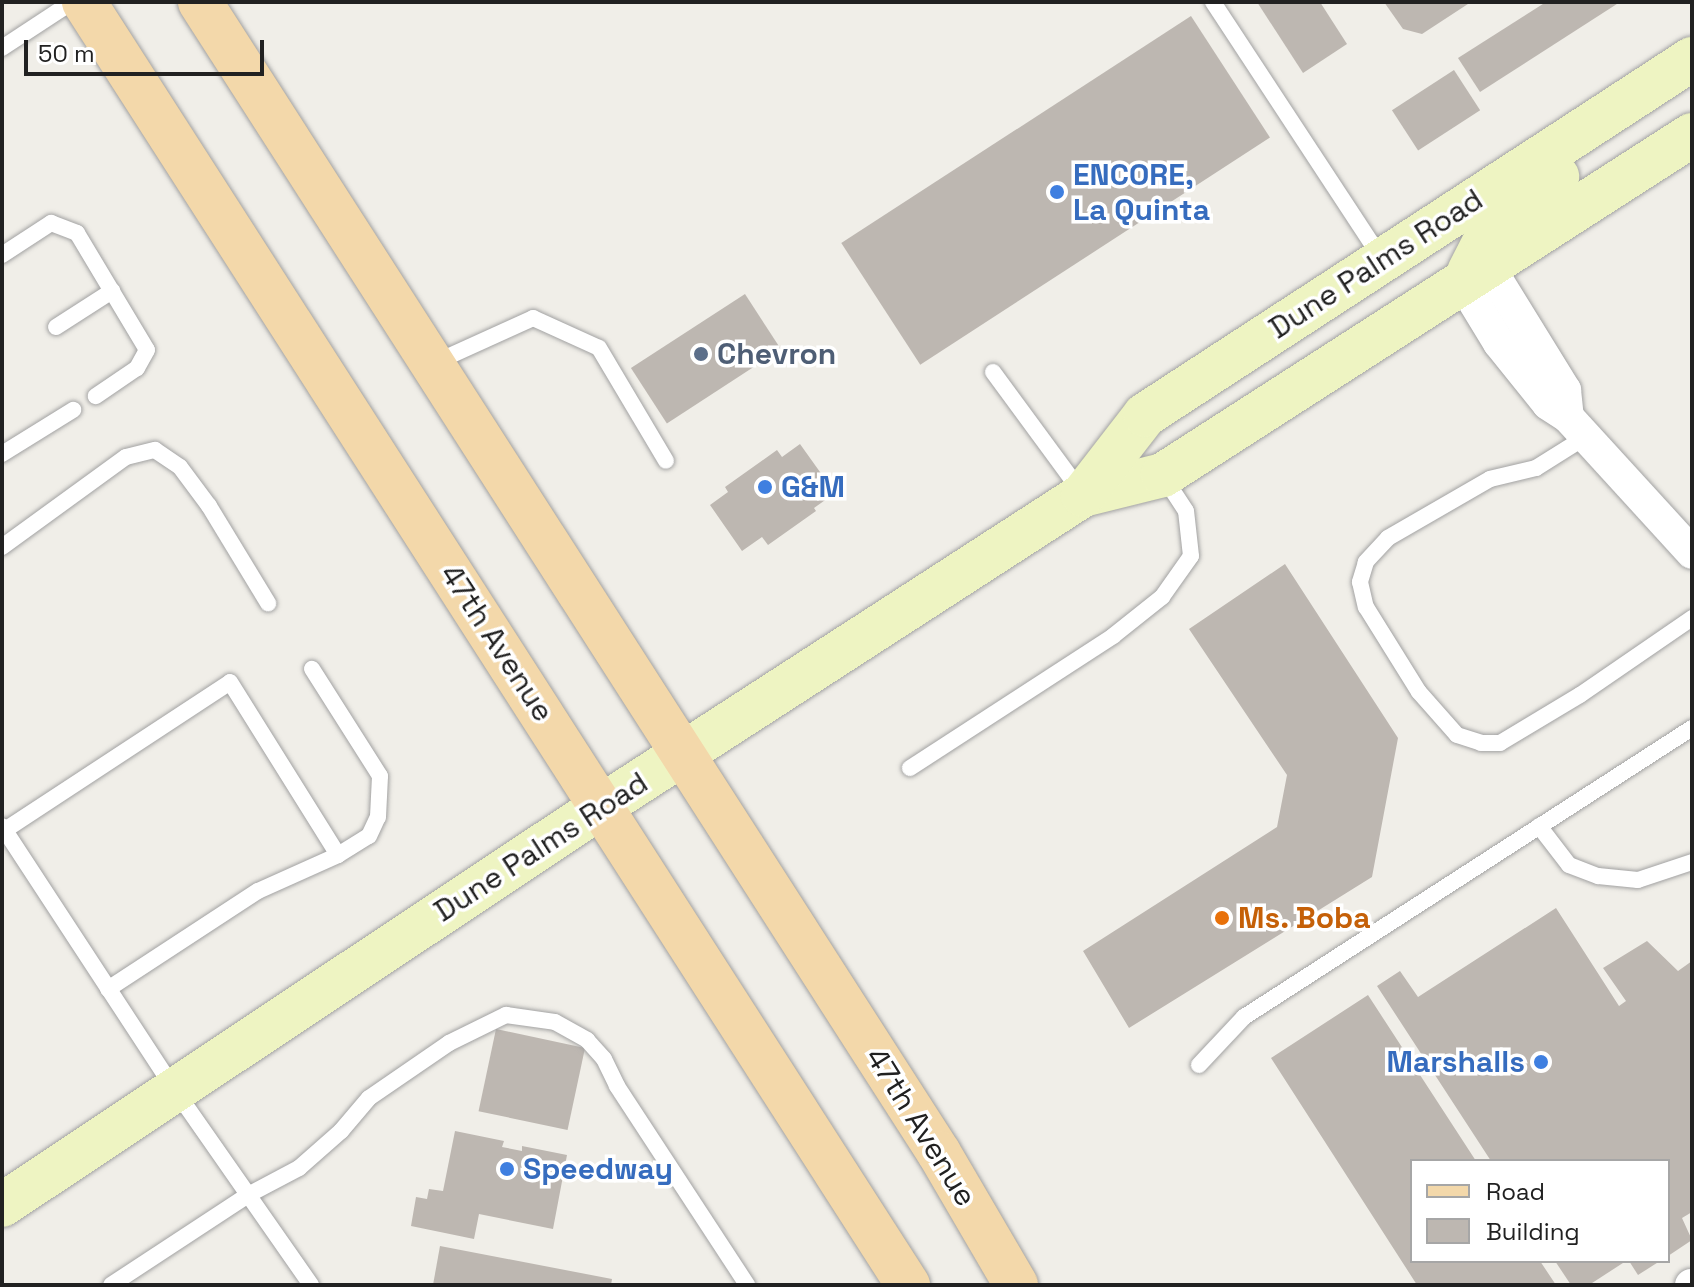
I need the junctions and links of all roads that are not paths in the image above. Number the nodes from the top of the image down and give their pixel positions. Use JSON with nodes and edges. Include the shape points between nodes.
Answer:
{"nodes":[{"id":1,"x":72,"y":2,"type":"edge"},
{"id":2,"x":84,"y":2,"type":"edge"},
{"id":3,"x":200,"y":2,"type":"edge"},
{"id":4,"x":1213,"y":2,"type":"edge"},
{"id":5,"x":2,"y":48,"type":"edge"},
{"id":6,"x":1692,"y":59,"type":"edge"},
{"id":7,"x":1692,"y":67,"type":"edge"},
{"id":8,"x":1692,"y":135,"type":"edge"},
{"id":9,"x":2,"y":255,"type":"edge"},
{"id":10,"x":1383,"y":260,"type":"junction"},
{"id":11,"x":1476,"y":276,"type":"junction"},
{"id":12,"x":112,"y":291,"type":"junction"},
{"id":13,"x":56,"y":327,"type":"dead end"},
{"id":14,"x":433,"y":364,"type":"junction"},
{"id":15,"x":993,"y":372,"type":"dead end"},
{"id":16,"x":96,"y":396,"type":"dead end"},
{"id":17,"x":1271,"y":407,"type":"junction"},
{"id":18,"x":73,"y":410,"type":"dead end"},
{"id":19,"x":1578,"y":426,"type":"junction"},
{"id":20,"x":2,"y":454,"type":"edge"},
{"id":21,"x":666,"y":461,"type":"dead end"},
{"id":22,"x":1163,"y":475,"type":"junction"},
{"id":23,"x":1083,"y":495,"type":"junction"},
{"id":24,"x":2,"y":547,"type":"edge"},
{"id":25,"x":1692,"y":553,"type":"edge"},
{"id":26,"x":268,"y":603,"type":"dead end"},
{"id":27,"x":1692,"y":618,"type":"edge"},
{"id":28,"x":312,"y":669,"type":"dead end"},
{"id":29,"x":1692,"y":728,"type":"edge"},
{"id":30,"x":685,"y":753,"type":"junction"},
{"id":31,"x":910,"y":768,"type":"dead end"},
{"id":32,"x":602,"y":806,"type":"junction"},
{"id":33,"x":1539,"y":826,"type":"junction"},
{"id":34,"x":4,"y":828,"type":"edge"},
{"id":35,"x":338,"y":855,"type":"junction"},
{"id":36,"x":1692,"y":862,"type":"edge"},
{"id":37,"x":108,"y":989,"type":"junction"},
{"id":38,"x":1199,"y":1065,"type":"dead end"},
{"id":39,"x":175,"y":1090,"type":"junction"},
{"id":40,"x":248,"y":1195,"type":"junction"},
{"id":41,"x":2,"y":1205,"type":"edge"},
{"id":42,"x":899,"y":1282,"type":"edge"},
{"id":43,"x":111,"y":1285,"type":"edge"},
{"id":44,"x":311,"y":1285,"type":"edge"},
{"id":45,"x":747,"y":1285,"type":"edge"},
{"id":46,"x":1016,"y":1285,"type":"edge"}],
"edges":[{"from":1,"to":5,"type":"lane"},
{"from":2,"to":32,"type":"main road","name":"47th Avenue"},
{"from":3,"to":14,"type":"main road","name":"47th Avenue"},
{"from":4,"to":10,"type":"lane"},
{"from":6,"to":10,"type":"main road","name":"Dune Palms Road"},
{"from":7,"to":11,"type":"main road","via":[[1504,219],[1486,239]]},
{"from":8,"to":11,"type":"main road","name":"Dune Palms Road"},
{"from":9,"to":12,"type":"lane","via":[[51,223],[77,233]]},
{"from":10,"to":17,"type":"main road","via":[[1392,280],[1388,295]]},
{"from":10,"to":23,"type":"main road","name":"Dune Palms Road","via":[[1145,415]]},
{"from":11,"to":17,"type":"main road","name":"Dune Palms Road"},
{"from":11,"to":19,"type":"street","via":[[1520,372],[1548,404]]},
{"from":12,"to":13,"type":"lane"},
{"from":12,"to":16,"type":"lane","via":[[147,350],[137,368]]},
{"from":14,"to":21,"type":"lane","via":[[533,318],[599,348]]},
{"from":14,"to":30,"type":"main road","name":"47th Avenue"},
{"from":15,"to":23,"type":"lane"},
{"from":17,"to":22,"type":"main road","name":"Dune Palms Road"},
{"from":18,"to":20,"type":"lane"},
{"from":19,"to":25,"type":"street"},
{"from":19,"to":27,"type":"lane","via":[[1536,468],[1490,479],[1388,538],[1366,562],[1360,582],[1366,607],[1419,692],[1457,735],[1481,743],[1500,743]]},
{"from":22,"to":23,"type":"main road","name":"Dune Palms Road"},
{"from":22,"to":31,"type":"lane","via":[[1186,511],[1191,556],[1162,597],[1113,636]]},
{"from":23,"to":30,"type":"main road","name":"Dune Palms Road"},
{"from":24,"to":26,"type":"lane","via":[[126,457],[155,450],[180,467],[209,506]]},
{"from":28,"to":35,"type":"lane","via":[[380,776],[378,817],[369,836]]},
{"from":29,"to":33,"type":"lane"},
{"from":30,"to":32,"type":"main road","name":"Dune Palms Road"},
{"from":30,"to":46,"type":"main road","name":"47th Avenue","via":[[939,1153]]},
{"from":32,"to":39,"type":"main road","name":"Dune Palms Road"},
{"from":32,"to":42,"type":"main road","name":"47th Avenue"},
{"from":33,"to":36,"type":"lane","via":[[1569,865],[1598,876],[1638,880]]},
{"from":33,"to":38,"type":"lane","via":[[1244,1017]]},
{"from":34,"to":35,"type":"lane","via":[[230,682]]},
{"from":34,"to":37,"type":"lane"},
{"from":35,"to":37,"type":"lane","via":[[258,891]]},
{"from":37,"to":39,"type":"lane"},
{"from":39,"to":40,"type":"lane"},
{"from":39,"to":41,"type":"main road","name":"Dune Palms Road"},
{"from":40,"to":43,"type":"lane"},
{"from":40,"to":44,"type":"lane"},
{"from":40,"to":45,"type":"lane","via":[[299,1168],[369,1098],[449,1043],[506,1015],[529,1017],[555,1022],[587,1040],[604,1059]]}]}
